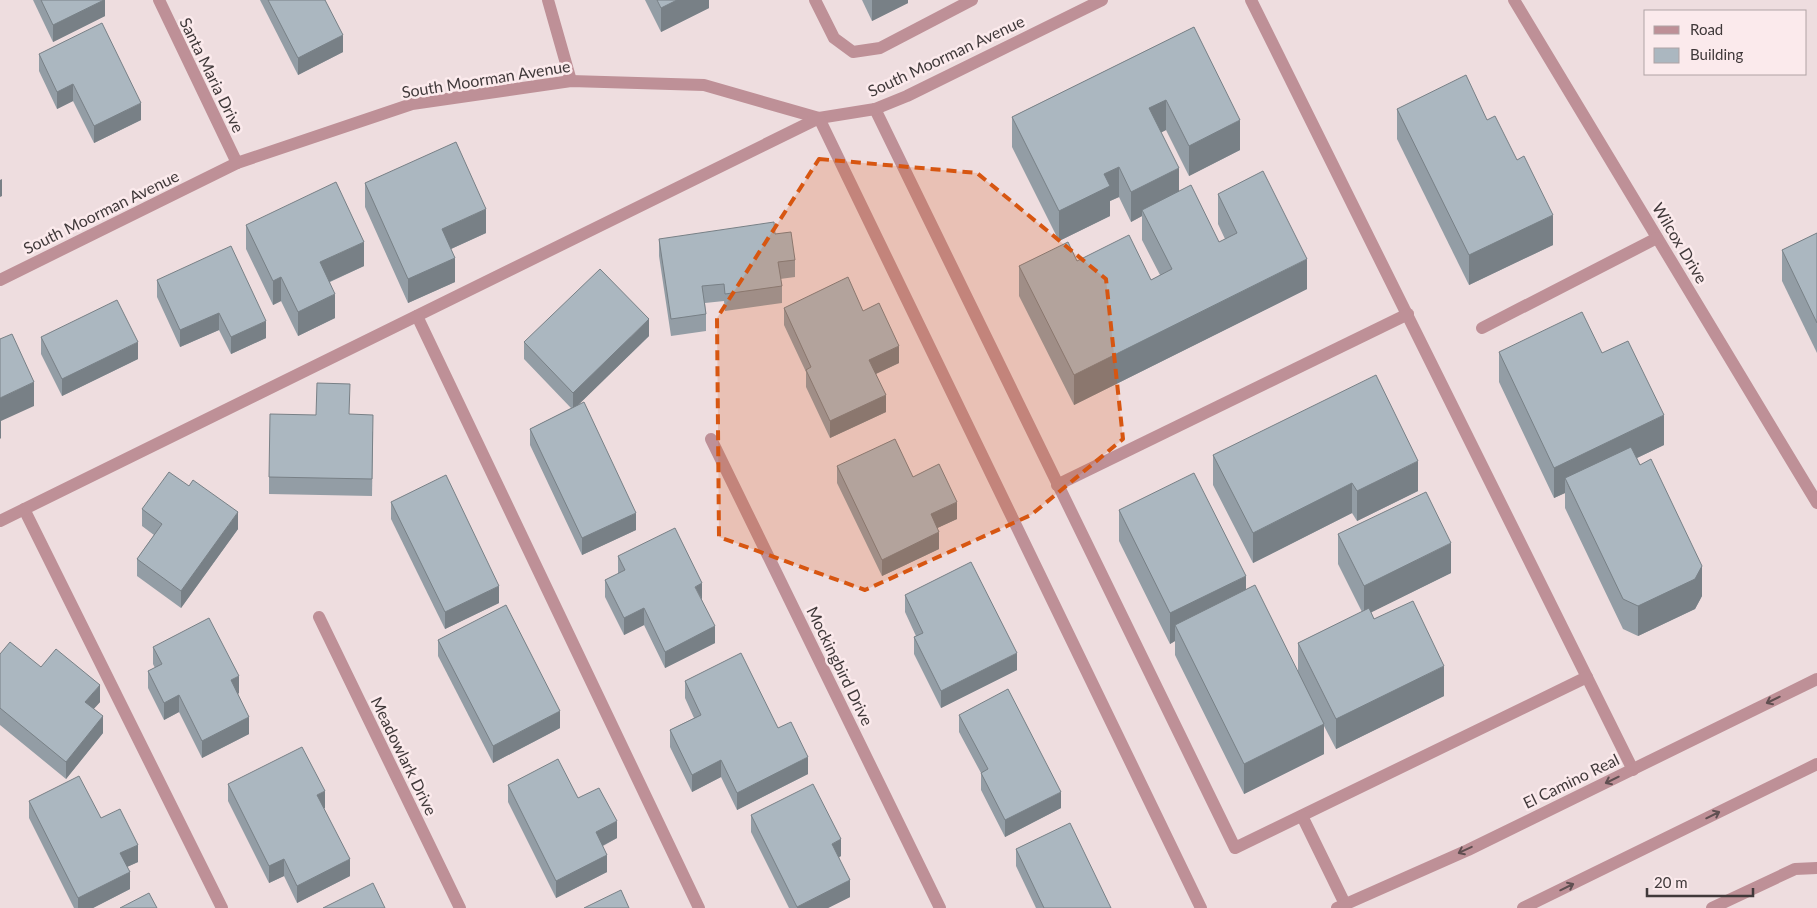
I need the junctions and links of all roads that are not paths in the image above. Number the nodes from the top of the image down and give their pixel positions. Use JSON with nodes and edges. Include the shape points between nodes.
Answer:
{"nodes":[{"id":1,"x":158,"y":0,"type":"edge"},
{"id":2,"x":548,"y":0,"type":"edge"},
{"id":3,"x":815,"y":0,"type":"edge"},
{"id":4,"x":972,"y":0,"type":"edge"},
{"id":5,"x":1102,"y":0,"type":"edge"},
{"id":6,"x":1251,"y":0,"type":"edge"},
{"id":7,"x":1514,"y":0,"type":"edge"},
{"id":8,"x":954,"y":4,"type":"edge"},
{"id":9,"x":570,"y":81,"type":"junction"},
{"id":10,"x":875,"y":110,"type":"junction"},
{"id":11,"x":819,"y":118,"type":"junction"},
{"id":12,"x":237,"y":163,"type":"junction"},
{"id":13,"x":1657,"y":238,"type":"junction"},
{"id":14,"x":0,"y":280,"type":"edge"},
{"id":15,"x":1408,"y":314,"type":"junction"},
{"id":16,"x":417,"y":316,"type":"junction"},
{"id":17,"x":1482,"y":328,"type":"dead end"},
{"id":18,"x":711,"y":439,"type":"dead end"},
{"id":19,"x":1057,"y":485,"type":"junction"},
{"id":20,"x":1817,"y":503,"type":"edge"},
{"id":21,"x":24,"y":509,"type":"junction"},
{"id":22,"x":0,"y":521,"type":"edge"},
{"id":23,"x":318,"y":618,"type":"dead end"},
{"id":24,"x":1587,"y":677,"type":"junction"},
{"id":25,"x":1817,"y":679,"type":"edge"},
{"id":26,"x":1817,"y":764,"type":"edge"},
{"id":27,"x":1633,"y":770,"type":"junction"},
{"id":28,"x":1302,"y":816,"type":"junction"},
{"id":29,"x":1817,"y":868,"type":"edge"},
{"id":30,"x":1341,"y":906,"type":"edge"},
{"id":31,"x":222,"y":908,"type":"edge"},
{"id":32,"x":460,"y":908,"type":"edge"},
{"id":33,"x":699,"y":908,"type":"edge"},
{"id":34,"x":940,"y":908,"type":"edge"},
{"id":35,"x":1201,"y":908,"type":"edge"},
{"id":36,"x":1523,"y":908,"type":"edge"},
{"id":37,"x":1712,"y":908,"type":"edge"}],
"edges":[{"from":1,"to":12,"type":"street","name":"Santa Maria Drive"},
{"from":2,"to":9,"type":"street"},
{"from":3,"to":8,"type":"street","via":[[834,38],[853,52],[880,48]]},
{"from":4,"to":8,"type":"street"},
{"from":5,"to":10,"type":"street","name":"South Moorman Avenue"},
{"from":6,"to":15,"type":"street"},
{"from":7,"to":13,"type":"street","name":"Wilcox Drive"},
{"from":9,"to":11,"type":"street","name":"South Moorman Avenue","via":[[704,84]]},
{"from":9,"to":12,"type":"street","name":"South Moorman Avenue","via":[[412,104]]},
{"from":10,"to":11,"type":"street","name":"South Moorman Avenue"},
{"from":10,"to":19,"type":"street"},
{"from":11,"to":16,"type":"street"},
{"from":11,"to":35,"type":"street"},
{"from":12,"to":14,"type":"street","name":"South Moorman Avenue"},
{"from":13,"to":17,"type":"street"},
{"from":13,"to":20,"type":"street","name":"Wilcox Drive"},
{"from":15,"to":19,"type":"street"},
{"from":15,"to":24,"type":"street"},
{"from":16,"to":21,"type":"street"},
{"from":16,"to":33,"type":"street"},
{"from":18,"to":34,"type":"street","name":"Mockingbird Drive"},
{"from":19,"to":28,"type":"street","via":[[1235,848]]},
{"from":21,"to":22,"type":"street"},
{"from":21,"to":31,"type":"street"},
{"from":23,"to":32,"type":"street","name":"Meadowlark Drive"},
{"from":24,"to":27,"type":"street"},
{"from":24,"to":28,"type":"street"},
{"from":25,"to":27,"type":"street","name":"El Camino Real","one_way":true},
{"from":36,"to":26,"type":"street","one_way":true},
{"from":27,"to":30,"type":"street","name":"El Camino Real","one_way":true,"via":[[1468,850]]},
{"from":28,"to":30,"type":"street"},
{"from":29,"to":37,"type":"street","via":[[1795,869]]}]}
